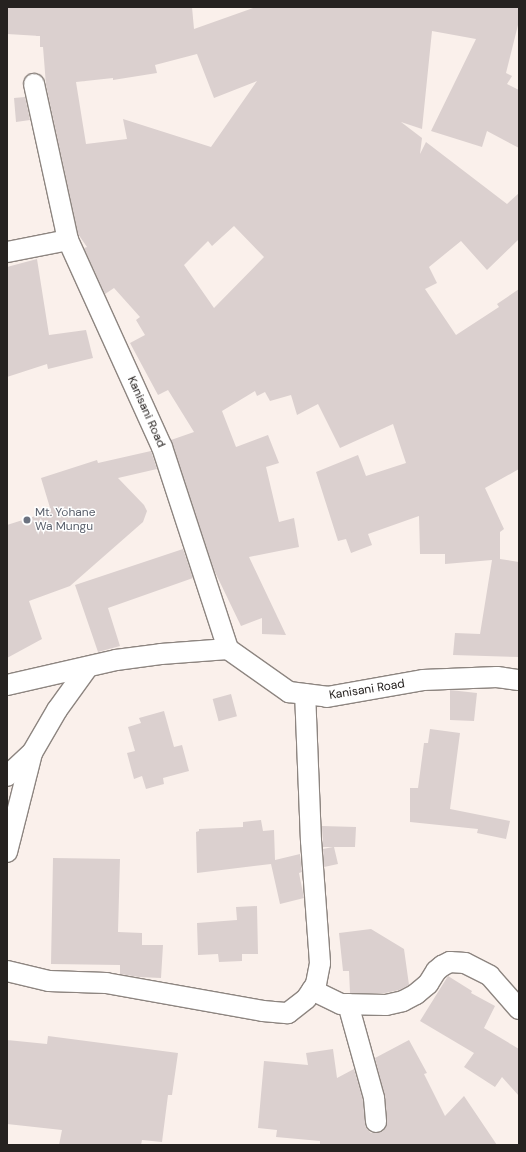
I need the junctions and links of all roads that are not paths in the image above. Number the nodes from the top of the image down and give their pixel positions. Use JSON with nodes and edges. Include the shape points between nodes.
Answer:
{"nodes":[{"id":1,"x":34,"y":84,"type":"dead end"},
{"id":2,"x":68,"y":240,"type":"junction"},
{"id":3,"x":7,"y":252,"type":"edge"},
{"id":4,"x":228,"y":649,"type":"junction"},
{"id":5,"x":88,"y":666,"type":"junction"},
{"id":6,"x":519,"y":680,"type":"edge"},
{"id":7,"x":7,"y":685,"type":"edge"},
{"id":8,"x":306,"y":694,"type":"junction"},
{"id":9,"x":32,"y":753,"type":"junction"},
{"id":10,"x":7,"y":776,"type":"edge"},
{"id":11,"x":7,"y":852,"type":"edge"},
{"id":12,"x":7,"y":971,"type":"edge"},
{"id":13,"x":312,"y":990,"type":"junction"},
{"id":14,"x":348,"y":1004,"type":"junction"},
{"id":15,"x":519,"y":1009,"type":"edge"},
{"id":16,"x":376,"y":1122,"type":"dead end"}],
"edges":[{"from":1,"to":2,"type":"street","name":"Kanisani Road"},
{"from":2,"to":3,"type":"street"},
{"from":2,"to":4,"type":"street","name":"Kanisani Road","via":[[162,447]]},
{"from":4,"to":5,"type":"street","via":[[161,654]]},
{"from":4,"to":8,"type":"street","name":"Kanisani Road","via":[[289,692]]},
{"from":5,"to":7,"type":"street"},
{"from":5,"to":9,"type":"street","via":[[56,710]]},
{"from":6,"to":8,"type":"street","name":"Kanisani Road","via":[[497,677],[423,680],[327,697]]},
{"from":8,"to":13,"type":"street","via":[[311,841],[320,963],[316,984]]},
{"from":9,"to":10,"type":"street"},
{"from":9,"to":11,"type":"street"},
{"from":12,"to":13,"type":"street","via":[[49,981],[106,983],[263,1011],[288,1013],[306,1000]]},
{"from":13,"to":14,"type":"street","via":[[341,1004]]},
{"from":14,"to":15,"type":"street","via":[[386,1005],[402,1001],[416,994],[428,984],[436,971],[450,962],[465,963],[490,976]]},
{"from":14,"to":16,"type":"street","via":[[374,1098]]}]}
